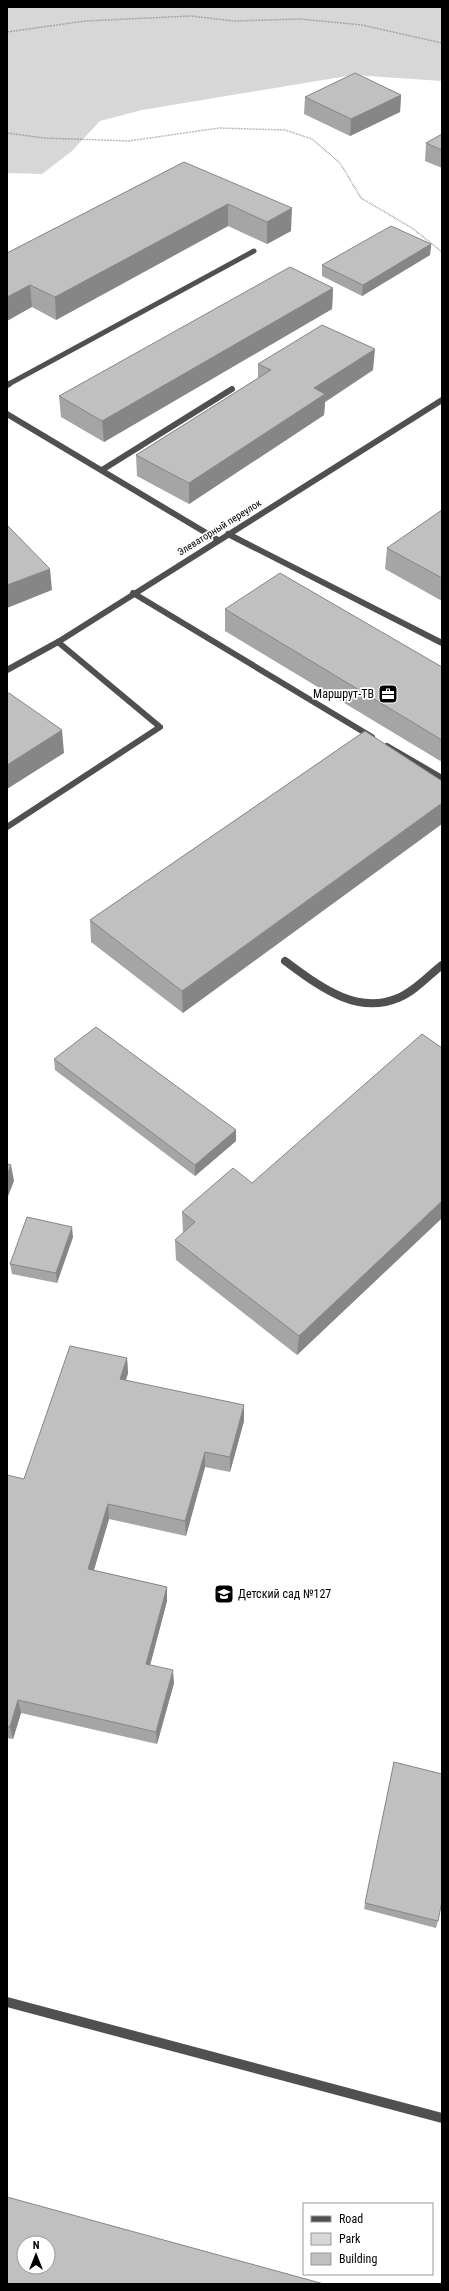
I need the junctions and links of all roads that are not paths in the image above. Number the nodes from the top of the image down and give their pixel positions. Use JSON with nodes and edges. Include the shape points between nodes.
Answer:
{"nodes":[{"id":1,"x":254,"y":251,"type":"dead end"},
{"id":2,"x":7,"y":385,"type":"edge"},
{"id":3,"x":232,"y":389,"type":"dead end"},
{"id":4,"x":442,"y":400,"type":"edge"},
{"id":5,"x":7,"y":414,"type":"edge"},
{"id":6,"x":102,"y":470,"type":"junction"},
{"id":7,"x":228,"y":534,"type":"junction"},
{"id":8,"x":218,"y":540,"type":"junction"},
{"id":9,"x":132,"y":593,"type":"junction"},
{"id":10,"x":58,"y":642,"type":"junction"},
{"id":11,"x":442,"y":643,"type":"edge"},
{"id":12,"x":7,"y":670,"type":"edge"},
{"id":13,"x":442,"y":778,"type":"edge"},
{"id":14,"x":7,"y":827,"type":"edge"},
{"id":15,"x":285,"y":961,"type":"dead end"},
{"id":16,"x":442,"y":965,"type":"edge"},
{"id":17,"x":7,"y":2002,"type":"edge"},
{"id":18,"x":442,"y":2118,"type":"edge"}],
"edges":[{"from":1,"to":2,"type":"street"},
{"from":3,"to":6,"type":"street"},
{"from":4,"to":7,"type":"street","name":"Элеваторный переулок"},
{"from":5,"to":6,"type":"street"},
{"from":6,"to":8,"type":"street"},
{"from":7,"to":8,"type":"street","name":"Элеваторный переулок"},
{"from":7,"to":11,"type":"street"},
{"from":8,"to":9,"type":"street","name":"Элеваторный переулок"},
{"from":9,"to":10,"type":"street","name":"Элеваторный переулок"},
{"from":9,"to":13,"type":"street"},
{"from":10,"to":12,"type":"street","name":"Элеваторный переулок"},
{"from":10,"to":14,"type":"street","via":[[160,727]]},
{"from":15,"to":16,"type":"street","via":[[337,997],[357,1003],[378,1003],[397,998],[413,989]]},
{"from":17,"to":18,"type":"street"}]}
